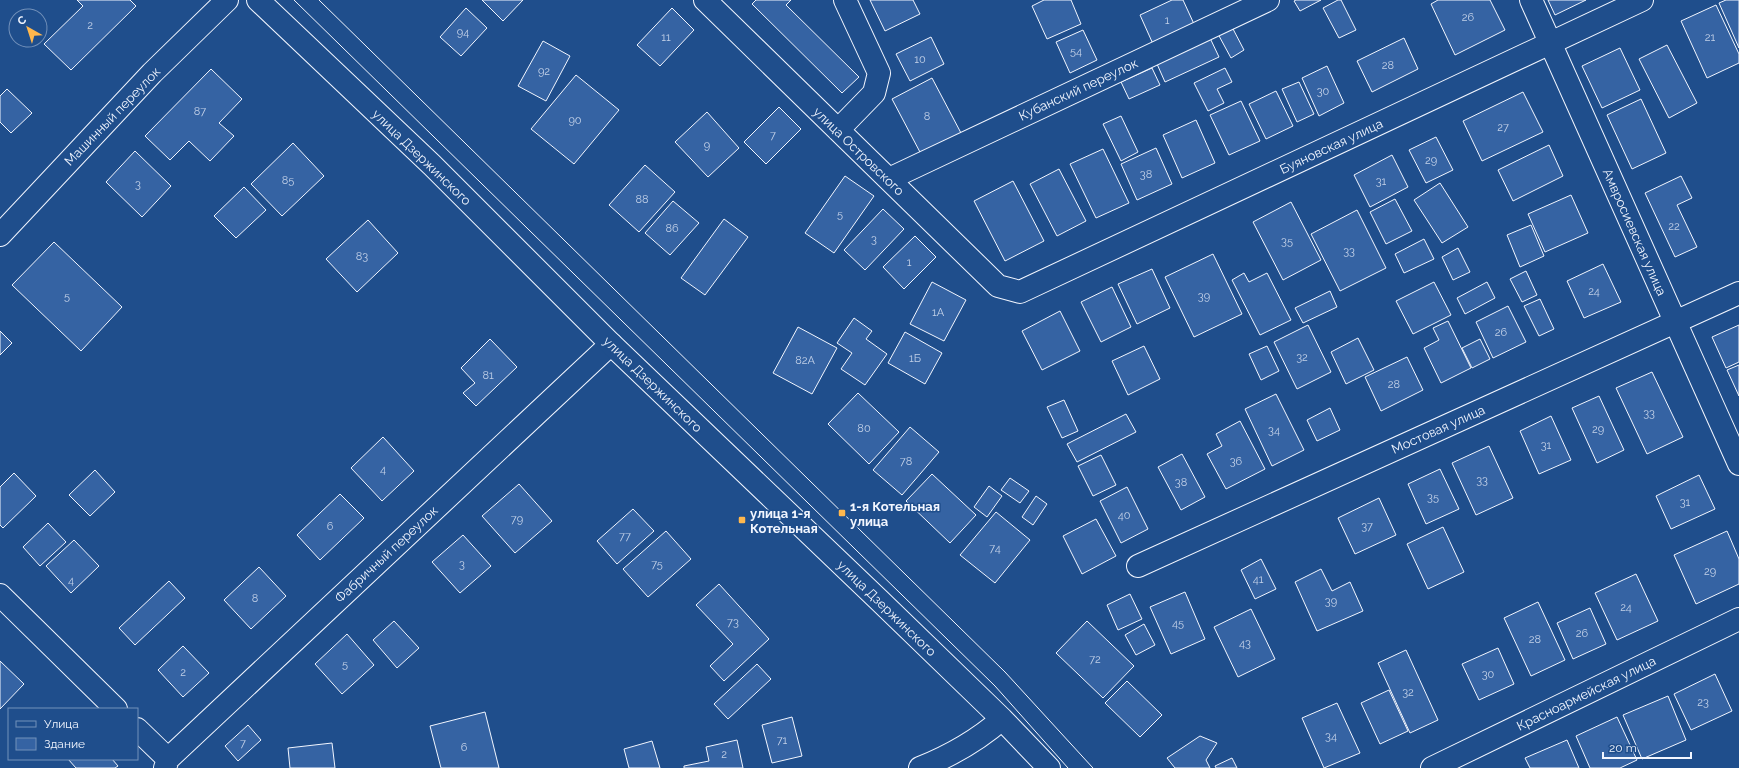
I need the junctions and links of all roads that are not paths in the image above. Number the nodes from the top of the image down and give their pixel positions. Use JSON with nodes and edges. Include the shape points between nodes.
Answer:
{"nodes":[{"id":1,"x":227,"y":0,"type":"edge"},
{"id":2,"x":258,"y":0,"type":"edge"},
{"id":3,"x":704,"y":0,"type":"edge"},
{"id":4,"x":845,"y":0,"type":"edge"},
{"id":5,"x":1268,"y":0,"type":"edge"},
{"id":6,"x":1531,"y":0,"type":"edge"},
{"id":7,"x":1642,"y":0,"type":"edge"},
{"id":8,"x":1228,"y":9,"type":"edge"},
{"id":9,"x":1551,"y":43,"type":"junction"},
{"id":10,"x":838,"y":130,"type":"junction"},
{"id":11,"x":889,"y":179,"type":"junction"},
{"id":12,"x":0,"y":235,"type":"edge"},
{"id":13,"x":1020,"y":292,"type":"joint"},
{"id":14,"x":1739,"y":293,"type":"edge"},
{"id":15,"x":1676,"y":322,"type":"junction"},
{"id":16,"x":611,"y":344,"type":"junction"},
{"id":17,"x":1739,"y":464,"type":"edge"},
{"id":18,"x":1138,"y":566,"type":"dead end"},
{"id":19,"x":0,"y":595,"type":"edge"},
{"id":20,"x":1739,"y":619,"type":"edge"},
{"id":21,"x":115,"y":708,"type":"edge"},
{"id":22,"x":1002,"y":719,"type":"junction"},
{"id":23,"x":138,"y":730,"type":"edge"},
{"id":24,"x":166,"y":764,"type":"edge"},
{"id":25,"x":920,"y":768,"type":"edge"},
{"id":26,"x":1049,"y":768,"type":"edge"},
{"id":27,"x":1432,"y":768,"type":"edge"}],
"edges":[{"from":1,"to":12,"type":"street","name":"Машинный переулок","via":[[152,73]]},
{"from":2,"to":16,"type":"street","name":"улица Дзержинского","via":[[432,165]]},
{"from":3,"to":10,"type":"street","name":"улица Островского"},
{"from":4,"to":10,"type":"street","via":[[879,73],[874,93]]},
{"from":5,"to":8,"type":"street","name":"Кубанский переулок"},
{"from":6,"to":9,"type":"street","name":"Амвросиевская улица"},
{"from":7,"to":9,"type":"street","name":"Буяновская улица"},
{"from":8,"to":11,"type":"street","name":"Кубанский переулок"},
{"from":9,"to":13,"type":"street","name":"Буяновская улица"},
{"from":9,"to":15,"type":"street","name":"Амвросиевская улица"},
{"from":10,"to":11,"type":"street","name":"улица Островского"},
{"from":11,"to":13,"type":"street","name":"улица Островского","via":[[998,286]]},
{"from":14,"to":15,"type":"street","name":"Мостовая улица"},
{"from":15,"to":17,"type":"street","name":"Амвросиевская улица"},
{"from":15,"to":18,"type":"street","name":"Мостовая улица"},
{"from":16,"to":22,"type":"street","name":"улица Дзержинского"},
{"from":16,"to":24,"type":"street","name":"Фабричный переулок"},
{"from":19,"to":21,"type":"street"},
{"from":20,"to":27,"type":"street","name":"Красноармейская улица"},
{"from":22,"to":25,"type":"street","via":[[960,750]]},
{"from":22,"to":26,"type":"street","name":"улица Дзержинского"},
{"from":23,"to":24,"type":"street"}]}
